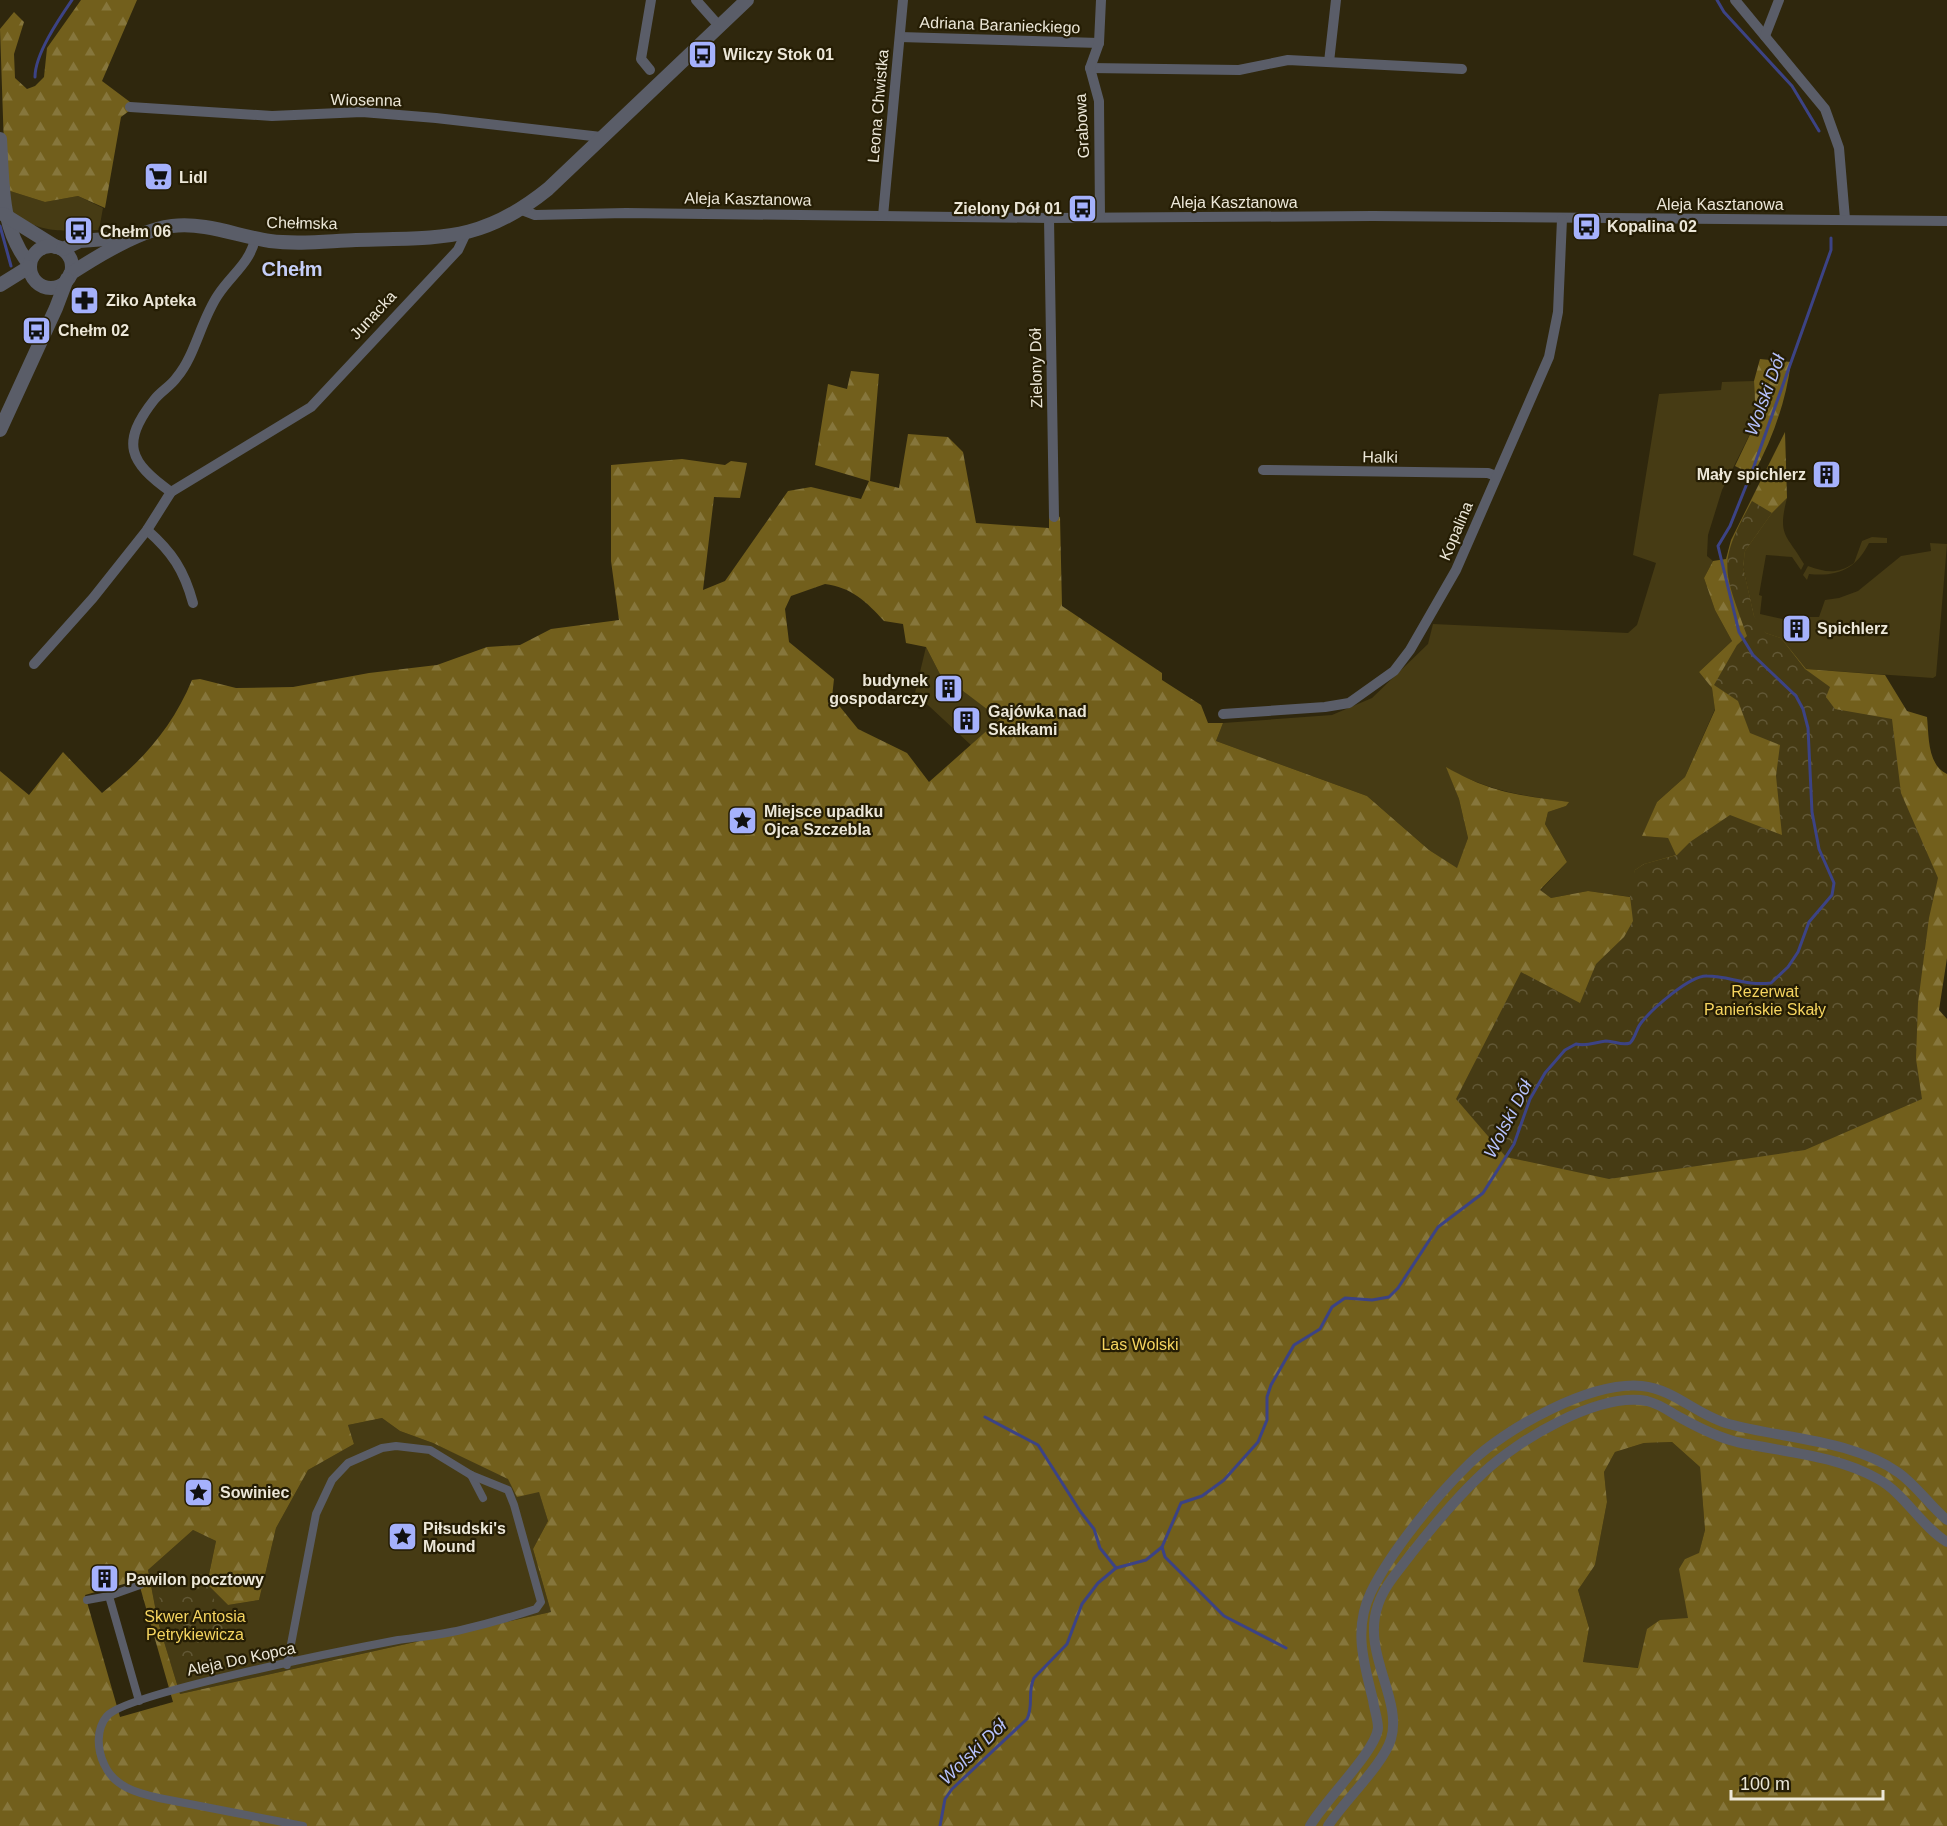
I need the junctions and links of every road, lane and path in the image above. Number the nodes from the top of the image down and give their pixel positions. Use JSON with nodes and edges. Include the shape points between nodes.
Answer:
{"nodes":[{"id":1,"x":651,"y":0,"type":"edge"},
{"id":2,"x":696,"y":0,"type":"edge"},
{"id":3,"x":747,"y":0,"type":"edge"},
{"id":4,"x":903,"y":0,"type":"edge"},
{"id":5,"x":1101,"y":0,"type":"edge"},
{"id":6,"x":1336,"y":0,"type":"edge"},
{"id":7,"x":1735,"y":0,"type":"edge"},
{"id":8,"x":1779,"y":0,"type":"edge"},
{"id":9,"x":720,"y":27,"type":"junction"},
{"id":10,"x":1765,"y":36,"type":"junction"},
{"id":11,"x":900,"y":37,"type":"junction"},
{"id":12,"x":1100,"y":43,"type":"junction"},
{"id":13,"x":1329,"y":62,"type":"junction"},
{"id":14,"x":1090,"y":68,"type":"junction"},
{"id":15,"x":1462,"y":69,"type":"dead end"},
{"id":16,"x":650,"y":70,"type":"dead end"},
{"id":17,"x":130,"y":106,"type":"dead end"},
{"id":18,"x":601,"y":137,"type":"junction"},
{"id":19,"x":0,"y":139,"type":"edge"},
{"id":20,"x":522,"y":210,"type":"junction"},
{"id":21,"x":2,"y":212,"type":"edge"},
{"id":22,"x":883,"y":216,"type":"junction"},
{"id":23,"x":1100,"y":217,"type":"junction"},
{"id":24,"x":1049,"y":218,"type":"junction"},
{"id":25,"x":1562,"y":219,"type":"junction"},
{"id":26,"x":1845,"y":219,"type":"junction"},
{"id":27,"x":1947,"y":221,"type":"edge"},
{"id":28,"x":466,"y":233,"type":"junction"},
{"id":29,"x":140,"y":237,"type":"junction"},
{"id":30,"x":255,"y":238,"type":"junction"},
{"id":31,"x":59,"y":248,"type":"junction"},
{"id":32,"x":34,"y":274,"type":"junction"},
{"id":33,"x":68,"y":277,"type":"junction"},
{"id":34,"x":0,"y":286,"type":"edge"},
{"id":35,"x":56,"y":308,"type":"junction"},
{"id":36,"x":0,"y":430,"type":"edge"},
{"id":37,"x":1263,"y":470,"type":"dead end"},
{"id":38,"x":1496,"y":476,"type":"junction"},
{"id":39,"x":171,"y":492,"type":"junction"},
{"id":40,"x":1054,"y":517,"type":"dead end"},
{"id":41,"x":147,"y":530,"type":"junction"},
{"id":42,"x":193,"y":603,"type":"dead end"},
{"id":43,"x":34,"y":664,"type":"dead end"},
{"id":44,"x":1223,"y":714,"type":"dead end"},
{"id":45,"x":471,"y":1475,"type":"junction"},
{"id":46,"x":483,"y":1498,"type":"dead end"},
{"id":47,"x":1947,"y":1520,"type":"edge"},
{"id":48,"x":1947,"y":1542,"type":"edge"},
{"id":49,"x":140,"y":1586,"type":"dead end"},
{"id":50,"x":109,"y":1596,"type":"junction"},
{"id":51,"x":87,"y":1600,"type":"dead end"},
{"id":52,"x":287,"y":1665,"type":"junction"},
{"id":53,"x":139,"y":1701,"type":"junction"},
{"id":54,"x":303,"y":1826,"type":"edge"},
{"id":55,"x":1310,"y":1826,"type":"edge"},
{"id":56,"x":1328,"y":1826,"type":"edge"}],
"edges":[{"from":1,"to":16,"type":"street","via":[[641,59]]},
{"from":2,"to":9,"type":"street"},
{"from":3,"to":9,"type":"street"},
{"from":4,"to":11,"type":"street","name":"Leona Chwistka"},
{"from":5,"to":12,"type":"street"},
{"from":6,"to":13,"type":"street"},
{"from":7,"to":10,"type":"street"},
{"from":8,"to":10,"type":"street"},
{"from":9,"to":18,"type":"street"},
{"from":10,"to":26,"type":"street","via":[[1825,109],[1839,148]]},
{"from":11,"to":12,"type":"street","name":"Adriana Baranieckiego"},
{"from":11,"to":22,"type":"street","name":"Leona Chwistka"},
{"from":12,"to":14,"type":"street"},
{"from":13,"to":14,"type":"street","via":[[1288,60],[1239,70]]},
{"from":13,"to":15,"type":"street"},
{"from":14,"to":23,"type":"street","name":"Grabowa","via":[[1099,101]]},
{"from":17,"to":18,"type":"street","name":"Wiosenna","via":[[262,116],[362,112]]},
{"from":18,"to":20,"type":"street"},
{"from":19,"to":21,"type":"street"},
{"from":20,"to":22,"type":"street","name":"Aleja Kasztanowa","via":[[535,215]]},
{"from":20,"to":28,"type":"street"},
{"from":21,"to":31,"type":"street"},
{"from":21,"to":32,"type":"street","via":[[14,242]]},
{"from":22,"to":24,"type":"street","name":"Aleja Kasztanowa"},
{"from":23,"to":24,"type":"street","name":"Aleja Kasztanowa"},
{"from":23,"to":25,"type":"street","name":"Aleja Kasztanowa"},
{"from":24,"to":40,"type":"street","name":"Zielony Dół"},
{"from":25,"to":26,"type":"street","name":"Aleja Kasztanowa"},
{"from":25,"to":38,"type":"street","name":"Kopalina","via":[[1553,345]]},
{"from":26,"to":27,"type":"street","name":"Aleja Kasztanowa"},
{"from":28,"to":30,"type":"street","name":"Chełmska","via":[[436,238],[294,243]]},
{"from":28,"to":39,"type":"street","name":"Junacka","via":[[458,250],[311,408]]},
{"from":29,"to":30,"type":"street","name":"Chełmska","via":[[181,225],[210,227]]},
{"from":29,"to":31,"type":"street","name":"Chełmska","via":[[80,241]]},
{"from":29,"to":33,"type":"street","name":"Chełmska","via":[[91,260]]},
{"from":30,"to":39,"type":"street","via":[[248,259],[218,294],[178,376],[155,398],[136,425],[133,448],[138,462],[146,474]]},
{"from":31,"to":32,"type":"street","via":[[39,252]]},
{"from":31,"to":33,"type":"street","via":[[71,259]]},
{"from":32,"to":33,"type":"street","via":[[54,287]]},
{"from":32,"to":34,"type":"street"},
{"from":32,"to":35,"type":"street","via":[[52,292]]},
{"from":33,"to":35,"type":"street"},
{"from":35,"to":36,"type":"street"},
{"from":37,"to":38,"type":"street","name":"Halki"},
{"from":38,"to":44,"type":"street","name":"Kopalina","via":[[1456,570],[1429,621],[1394,670],[1349,703]]},
{"from":39,"to":41,"type":"street","name":"Junacka"},
{"from":41,"to":42,"type":"street","via":[[172,554],[189,586]]},
{"from":41,"to":43,"type":"street","name":"Junacka","via":[[87,607]]},
{"from":45,"to":46,"type":"street"},
{"from":45,"to":52,"type":"street","via":[[430,1450],[396,1446],[368,1452],[348,1463],[328,1487],[316,1514]]},
{"from":45,"to":52,"type":"street","name":"Aleja Do Kopca","via":[[508,1490],[541,1602],[536,1609],[459,1631]]},
{"from":47,"to":55,"type":"street","via":[[1899,1473],[1876,1461],[1829,1445],[1728,1424],[1648,1387],[1608,1390],[1554,1407],[1471,1462],[1416,1525],[1377,1581],[1360,1630],[1377,1721],[1376,1737]]},
{"from":48,"to":56,"type":"street","via":[[1881,1480],[1867,1473],[1727,1440],[1647,1401],[1625,1401],[1583,1410],[1540,1433],[1483,1472],[1426,1535],[1387,1586],[1377,1606],[1373,1632],[1393,1720],[1392,1736],[1386,1750]]},
{"from":49,"to":50,"type":"street"},
{"from":50,"to":51,"type":"street"},
{"from":50,"to":53,"type":"street"},
{"from":52,"to":53,"type":"street","name":"Aleja Do Kopca","via":[[182,1687]]},
{"from":53,"to":54,"type":"street","name":"Aleja Do Kopca","via":[[112,1712],[101,1730],[98,1746],[116,1782],[137,1793]]}]}
